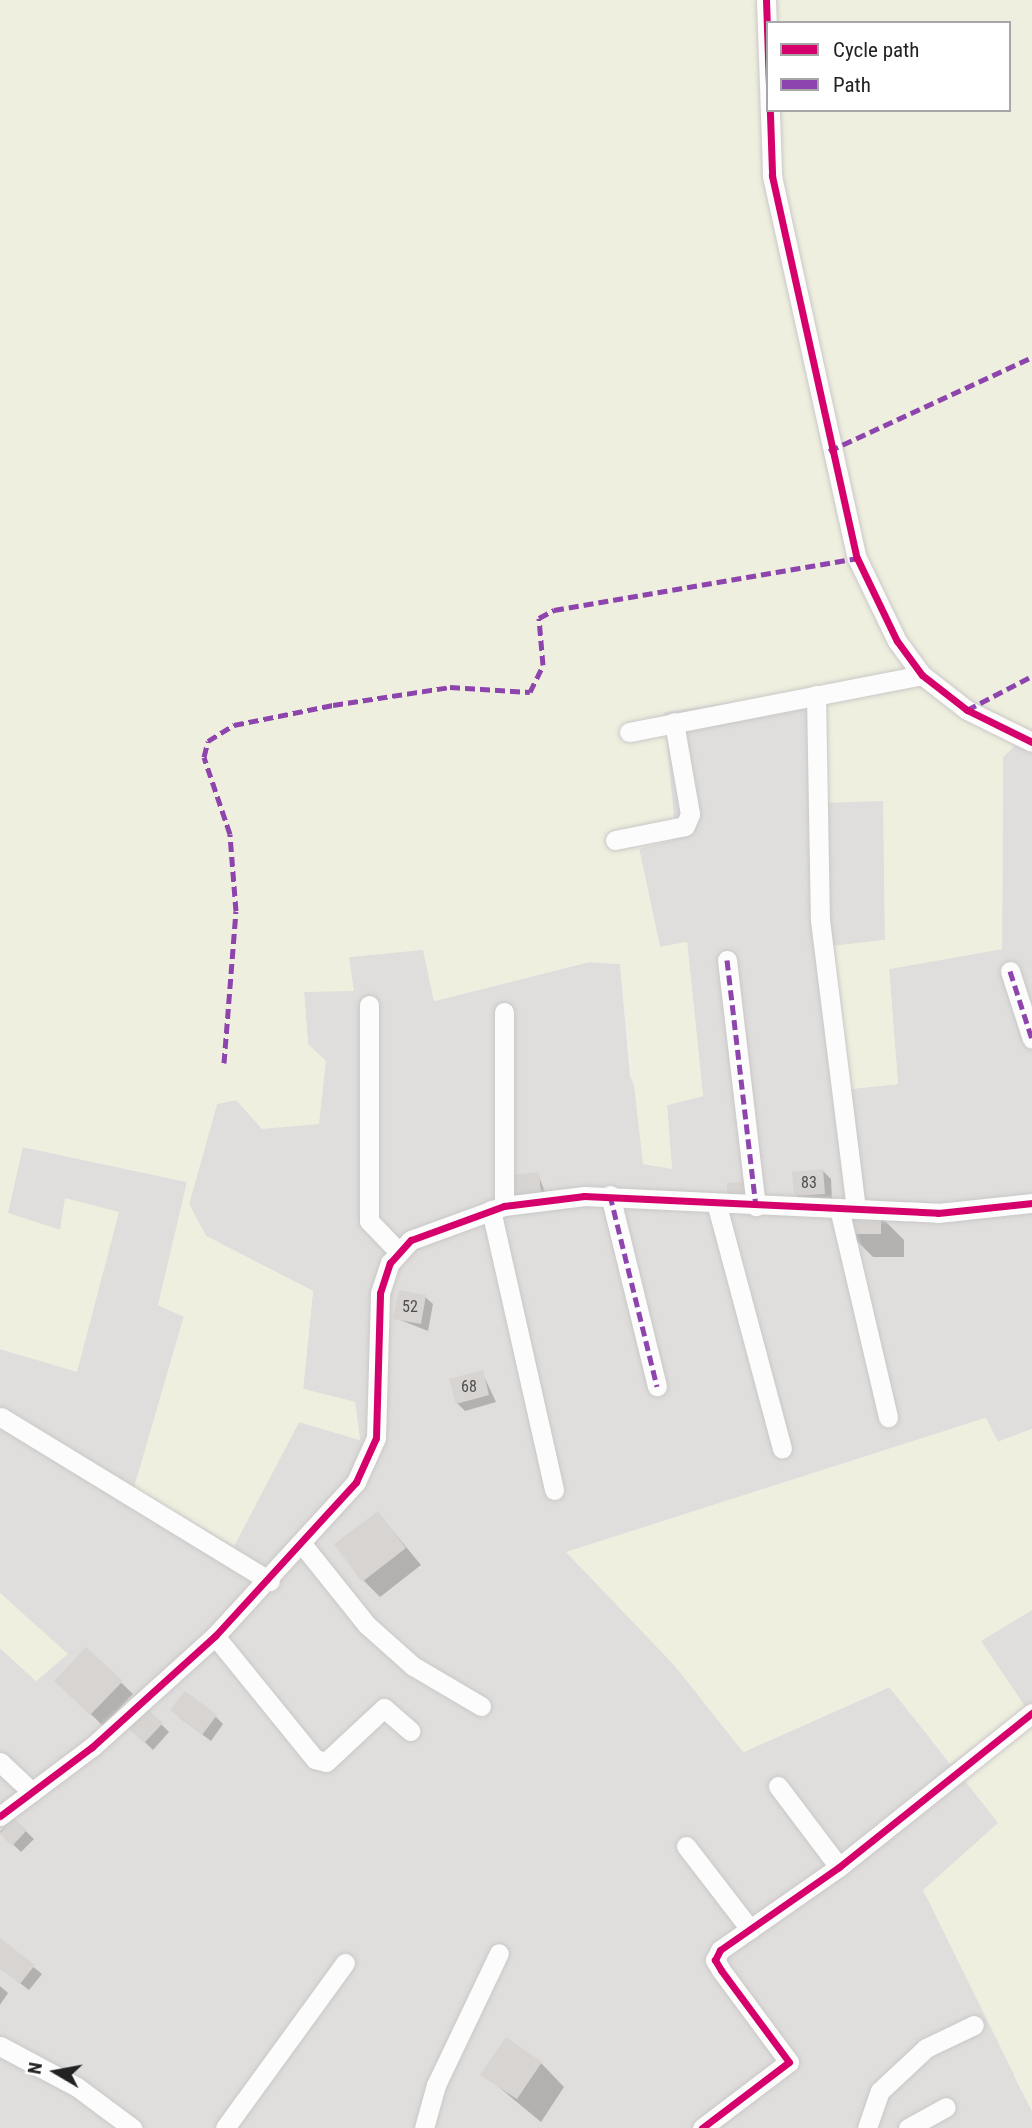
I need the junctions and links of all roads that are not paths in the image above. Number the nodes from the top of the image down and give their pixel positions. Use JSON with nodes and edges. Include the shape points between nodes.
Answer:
{"nodes":[{"id":1,"x":766,"y":0,"type":"edge"},
{"id":2,"x":767,"y":21,"type":"edge"},
{"id":3,"x":770,"y":112,"type":"edge"},
{"id":4,"x":922,"y":675,"type":"junction"},
{"id":5,"x":816,"y":695,"type":"junction"},
{"id":6,"x":674,"y":722,"type":"junction"},
{"id":7,"x":629,"y":732,"type":"dead end"},
{"id":8,"x":1032,"y":743,"type":"edge"},
{"id":9,"x":615,"y":840,"type":"dead end"},
{"id":10,"x":727,"y":960,"type":"dead end"},
{"id":11,"x":1010,"y":971,"type":"dead end"},
{"id":12,"x":369,"y":1005,"type":"dead end"},
{"id":13,"x":504,"y":1012,"type":"dead end"},
{"id":14,"x":1032,"y":1039,"type":"edge"},
{"id":15,"x":610,"y":1195,"type":"junction"},
{"id":16,"x":1032,"y":1203,"type":"edge"},
{"id":17,"x":717,"y":1206,"type":"junction"},
{"id":18,"x":756,"y":1206,"type":"junction"},
{"id":19,"x":498,"y":1208,"type":"junction"},
{"id":20,"x":847,"y":1208,"type":"junction"},
{"id":21,"x":398,"y":1251,"type":"junction"},
{"id":22,"x":657,"y":1386,"type":"dead end"},
{"id":23,"x":1,"y":1417,"type":"edge"},
{"id":24,"x":888,"y":1417,"type":"dead end"},
{"id":25,"x":782,"y":1448,"type":"dead end"},
{"id":26,"x":554,"y":1490,"type":"dead end"},
{"id":27,"x":302,"y":1545,"type":"junction"},
{"id":28,"x":270,"y":1581,"type":"junction"},
{"id":29,"x":215,"y":1636,"type":"junction"},
{"id":30,"x":481,"y":1706,"type":"dead end"},
{"id":31,"x":1032,"y":1713,"type":"edge"},
{"id":32,"x":410,"y":1731,"type":"dead end"},
{"id":33,"x":0,"y":1762,"type":"edge"},
{"id":34,"x":778,"y":1786,"type":"dead end"},
{"id":35,"x":32,"y":1792,"type":"junction"},
{"id":36,"x":0,"y":1816,"type":"edge"},
{"id":37,"x":686,"y":1846,"type":"dead end"},
{"id":38,"x":839,"y":1867,"type":"junction"},
{"id":39,"x":750,"y":1929,"type":"junction"},
{"id":40,"x":499,"y":1953,"type":"dead end"},
{"id":41,"x":345,"y":1963,"type":"dead end"},
{"id":42,"x":974,"y":2025,"type":"dead end"},
{"id":43,"x":0,"y":2046,"type":"edge"},
{"id":44,"x":946,"y":2107,"type":"dead end"},
{"id":45,"x":132,"y":2128,"type":"edge"},
{"id":46,"x":225,"y":2128,"type":"edge"},
{"id":47,"x":424,"y":2128,"type":"edge"},
{"id":48,"x":702,"y":2128,"type":"edge"},
{"id":49,"x":867,"y":2128,"type":"edge"},
{"id":50,"x":908,"y":2128,"type":"edge"}],
"edges":[{"from":1,"to":2,"type":"street"},
{"from":3,"to":4,"type":"street","via":[[772,176],[823,425],[856,558],[897,641]]},
{"from":4,"to":5,"type":"street"},
{"from":4,"to":8,"type":"street","via":[[968,710]]},
{"from":5,"to":6,"type":"street"},
{"from":5,"to":20,"type":"street","via":[[818,896]]},
{"from":6,"to":7,"type":"street"},
{"from":6,"to":9,"type":"street","via":[[690,814],[685,826]]},
{"from":10,"to":18,"type":"street"},
{"from":11,"to":14,"type":"street"},
{"from":12,"to":21,"type":"street","via":[[369,1221]]},
{"from":13,"to":19,"type":"street"},
{"from":15,"to":17,"type":"street"},
{"from":15,"to":19,"type":"street"},
{"from":15,"to":22,"type":"street"},
{"from":16,"to":20,"type":"street","via":[[981,1212]]},
{"from":17,"to":18,"type":"street"},
{"from":17,"to":25,"type":"street"},
{"from":18,"to":20,"type":"street"},
{"from":19,"to":21,"type":"street"},
{"from":19,"to":26,"type":"street"},
{"from":20,"to":24,"type":"street"},
{"from":21,"to":27,"type":"street","via":[[380,1293],[376,1438],[356,1482]]},
{"from":23,"to":28,"type":"street"},
{"from":27,"to":28,"type":"street"},
{"from":27,"to":30,"type":"street","via":[[367,1625],[413,1666]]},
{"from":28,"to":29,"type":"street"},
{"from":29,"to":32,"type":"street","via":[[315,1759],[326,1762],[384,1708]]},
{"from":29,"to":35,"type":"street"},
{"from":31,"to":38,"type":"street"},
{"from":33,"to":35,"type":"street"},
{"from":34,"to":38,"type":"street"},
{"from":35,"to":36,"type":"street"},
{"from":37,"to":39,"type":"street"},
{"from":38,"to":39,"type":"street"},
{"from":39,"to":48,"type":"street","via":[[715,1960],[789,2062]]},
{"from":40,"to":47,"type":"street","via":[[436,2085]]},
{"from":41,"to":46,"type":"street"},
{"from":42,"to":49,"type":"street","via":[[926,2048],[880,2091]]},
{"from":43,"to":45,"type":"street","via":[[77,2087]]},
{"from":44,"to":50,"type":"street"}]}
